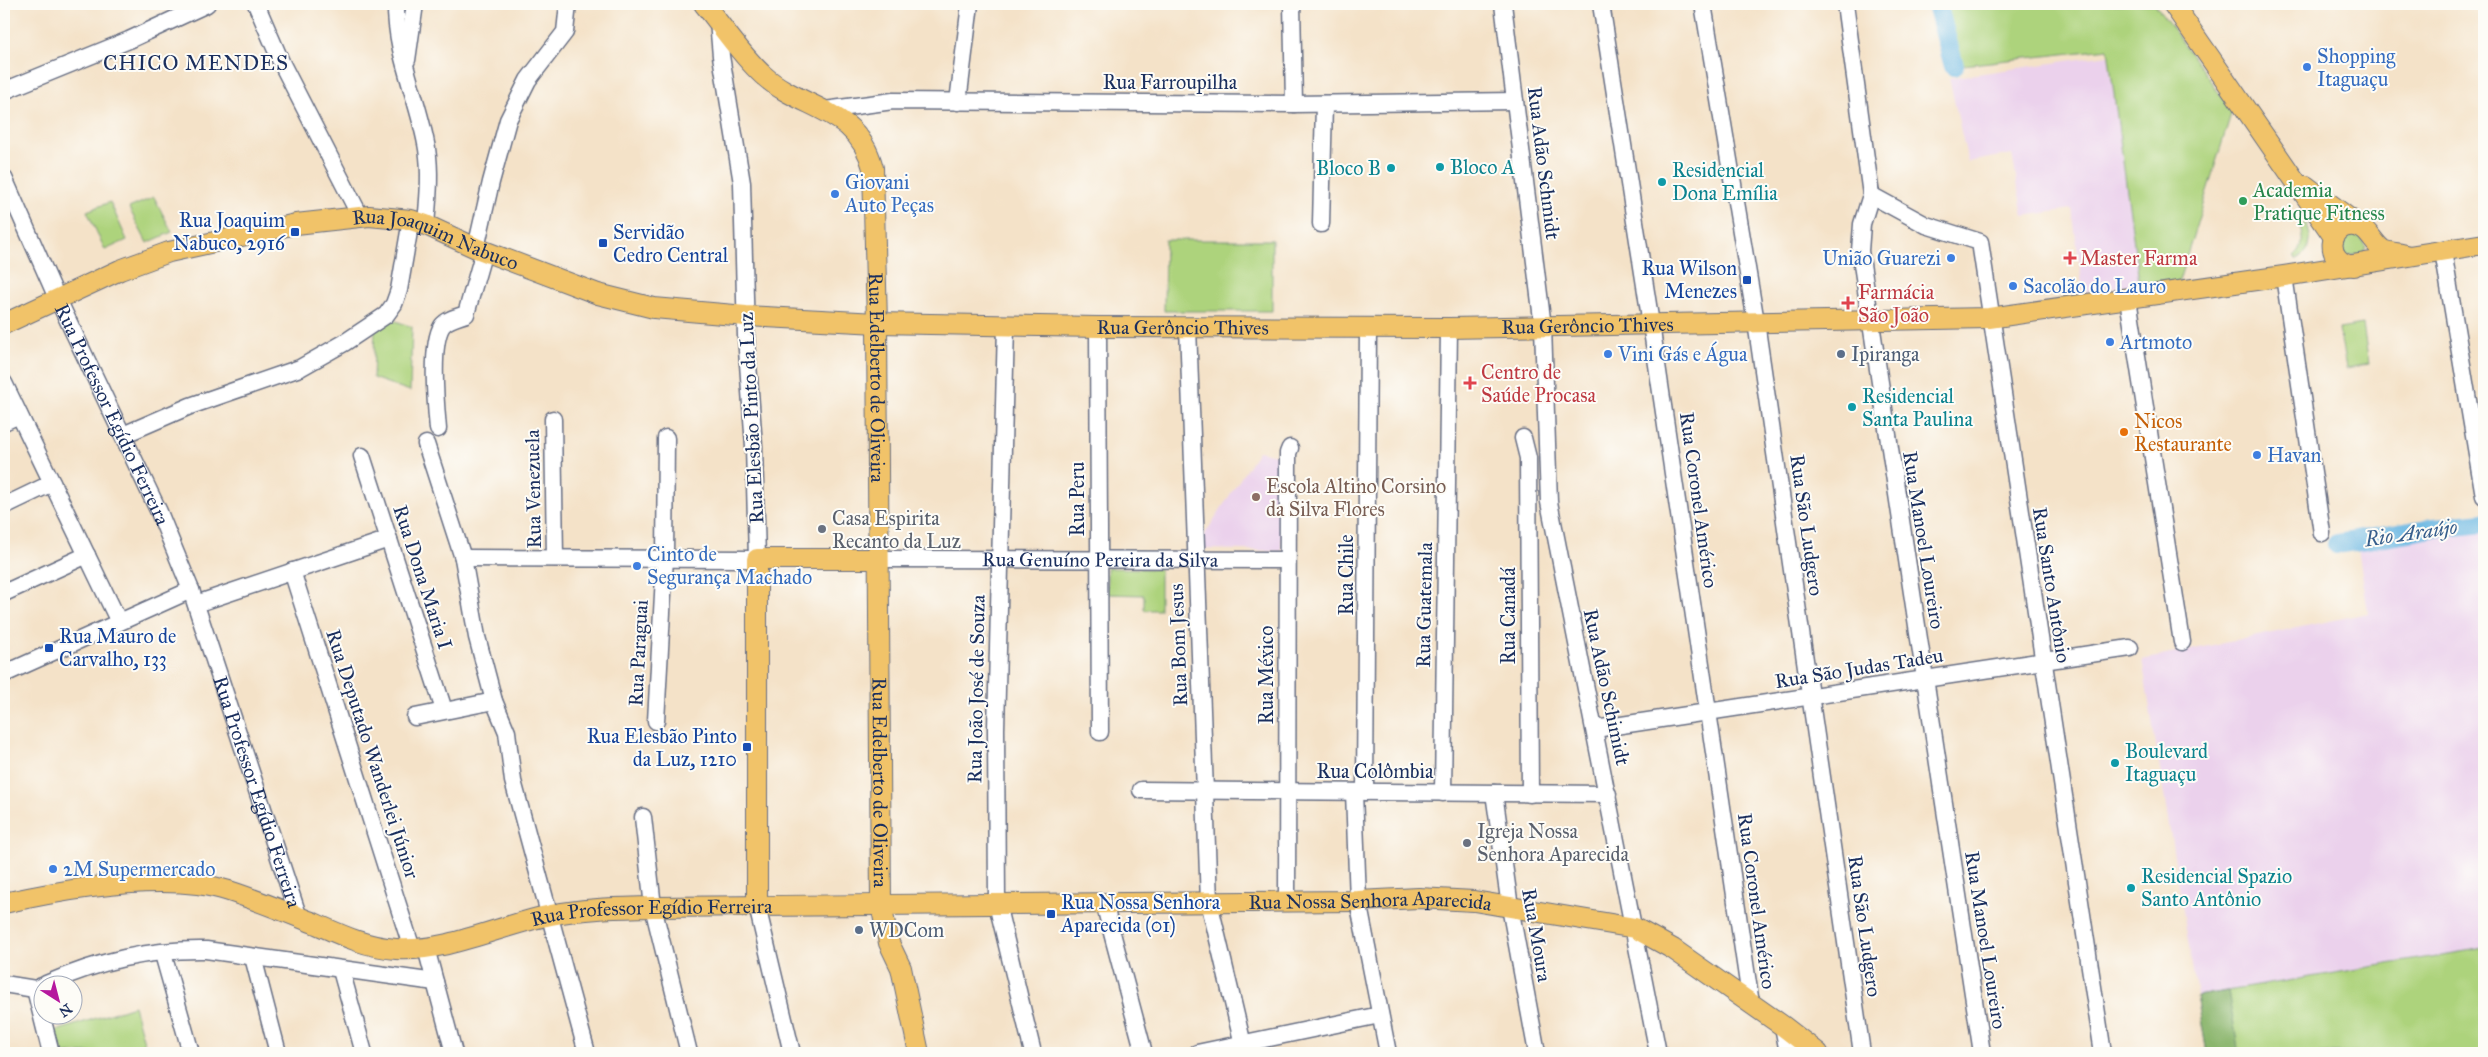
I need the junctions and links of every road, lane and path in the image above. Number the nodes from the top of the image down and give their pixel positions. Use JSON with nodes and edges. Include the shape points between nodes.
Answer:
{"nodes":[{"id":1,"x":207,"y":4,"type":"edge"},
{"id":2,"x":256,"y":4,"type":"edge"},
{"id":3,"x":396,"y":4,"type":"edge"},
{"id":4,"x":415,"y":4,"type":"edge"},
{"id":5,"x":568,"y":4,"type":"edge"},
{"id":6,"x":704,"y":4,"type":"edge"},
{"id":7,"x":970,"y":4,"type":"edge"},
{"id":8,"x":1292,"y":4,"type":"edge"},
{"id":9,"x":1503,"y":4,"type":"edge"},
{"id":10,"x":1601,"y":4,"type":"edge"},
{"id":11,"x":1703,"y":4,"type":"edge"},
{"id":12,"x":1845,"y":4,"type":"edge"},
{"id":13,"x":2173,"y":4,"type":"edge"},
{"id":14,"x":718,"y":21,"type":"junction"},
{"id":15,"x":406,"y":72,"type":"junction"},
{"id":16,"x":4,"y":91,"type":"edge"},
{"id":17,"x":1515,"y":101,"type":"junction"},
{"id":18,"x":958,"y":102,"type":"junction"},
{"id":19,"x":1294,"y":104,"type":"junction"},
{"id":20,"x":1324,"y":104,"type":"junction"},
{"id":21,"x":825,"y":110,"type":"junction"},
{"id":22,"x":4,"y":178,"type":"edge"},
{"id":23,"x":2296,"y":179,"type":"junction"},
{"id":24,"x":1871,"y":195,"type":"junction"},
{"id":25,"x":360,"y":216,"type":"junction"},
{"id":26,"x":419,"y":222,"type":"junction"},
{"id":27,"x":1321,"y":224,"type":"dead end"},
{"id":28,"x":2367,"y":232,"type":"junction"},
{"id":29,"x":2334,"y":244,"type":"junction"},
{"id":30,"x":2484,"y":244,"type":"edge"},
{"id":31,"x":480,"y":249,"type":"junction"},
{"id":32,"x":2443,"y":251,"type":"junction"},
{"id":33,"x":2411,"y":256,"type":"junction"},
{"id":34,"x":2357,"y":265,"type":"junction"},
{"id":35,"x":2289,"y":276,"type":"junction"},
{"id":36,"x":58,"y":298,"type":"junction"},
{"id":37,"x":2128,"y":299,"type":"junction"},
{"id":38,"x":746,"y":316,"type":"junction"},
{"id":39,"x":1990,"y":318,"type":"junction"},
{"id":40,"x":1869,"y":321,"type":"junction"},
{"id":41,"x":1756,"y":322,"type":"junction"},
{"id":42,"x":877,"y":323,"type":"junction"},
{"id":43,"x":4,"y":324,"type":"edge"},
{"id":44,"x":1651,"y":324,"type":"junction"},
{"id":45,"x":1006,"y":325,"type":"junction"},
{"id":46,"x":1098,"y":326,"type":"junction"},
{"id":47,"x":1188,"y":327,"type":"junction"},
{"id":48,"x":1543,"y":327,"type":"junction"},
{"id":49,"x":1368,"y":328,"type":"junction"},
{"id":50,"x":1449,"y":328,"type":"junction"},
{"id":51,"x":4,"y":383,"type":"edge"},
{"id":52,"x":19,"y":415,"type":"junction"},
{"id":53,"x":553,"y":419,"type":"dead end"},
{"id":54,"x":4,"y":422,"type":"edge"},
{"id":55,"x":438,"y":430,"type":"dead end"},
{"id":56,"x":123,"y":434,"type":"junction"},
{"id":57,"x":666,"y":438,"type":"dead end"},
{"id":58,"x":1524,"y":438,"type":"dead end"},
{"id":59,"x":426,"y":444,"type":"dead end"},
{"id":60,"x":1290,"y":448,"type":"dead end"},
{"id":61,"x":362,"y":456,"type":"dead end"},
{"id":62,"x":52,"y":483,"type":"junction"},
{"id":63,"x":2484,"y":496,"type":"edge"},
{"id":64,"x":1549,"y":502,"type":"junction"},
{"id":65,"x":1528,"y":504,"type":"junction"},
{"id":66,"x":4,"y":506,"type":"edge"},
{"id":67,"x":2322,"y":533,"type":"dead end"},
{"id":68,"x":389,"y":539,"type":"junction"},
{"id":69,"x":86,"y":554,"type":"junction"},
{"id":70,"x":463,"y":558,"type":"junction"},
{"id":71,"x":555,"y":558,"type":"junction"},
{"id":72,"x":666,"y":558,"type":"junction"},
{"id":73,"x":757,"y":559,"type":"junction"},
{"id":74,"x":878,"y":559,"type":"junction"},
{"id":75,"x":999,"y":559,"type":"junction"},
{"id":76,"x":1099,"y":560,"type":"junction"},
{"id":77,"x":1196,"y":560,"type":"junction"},
{"id":78,"x":1287,"y":560,"type":"junction"},
{"id":79,"x":292,"y":571,"type":"junction"},
{"id":80,"x":4,"y":593,"type":"edge"},
{"id":81,"x":193,"y":597,"type":"junction"},
{"id":82,"x":119,"y":622,"type":"junction"},
{"id":83,"x":2182,"y":642,"type":"dead end"},
{"id":84,"x":2130,"y":648,"type":"dead end"},
{"id":85,"x":2042,"y":662,"type":"junction"},
{"id":86,"x":4,"y":674,"type":"edge"},
{"id":87,"x":1924,"y":679,"type":"junction"},
{"id":88,"x":1810,"y":697,"type":"junction"},
{"id":89,"x":494,"y":701,"type":"junction"},
{"id":90,"x":444,"y":710,"type":"junction"},
{"id":91,"x":1708,"y":712,"type":"junction"},
{"id":92,"x":415,"y":718,"type":"dead end"},
{"id":93,"x":656,"y":721,"type":"dead end"},
{"id":94,"x":1595,"y":729,"type":"junction"},
{"id":95,"x":1100,"y":732,"type":"dead end"},
{"id":96,"x":1141,"y":790,"type":"dead end"},
{"id":97,"x":1205,"y":791,"type":"junction"},
{"id":98,"x":1287,"y":792,"type":"junction"},
{"id":99,"x":1360,"y":792,"type":"junction"},
{"id":100,"x":1444,"y":793,"type":"junction"},
{"id":101,"x":1494,"y":793,"type":"junction"},
{"id":102,"x":1530,"y":794,"type":"junction"},
{"id":103,"x":1608,"y":794,"type":"junction"},
{"id":104,"x":643,"y":817,"type":"dead end"},
{"id":105,"x":1358,"y":901,"type":"junction"},
{"id":106,"x":1209,"y":902,"type":"junction"},
{"id":107,"x":1287,"y":902,"type":"junction"},
{"id":108,"x":4,"y":903,"type":"edge"},
{"id":109,"x":1104,"y":903,"type":"junction"},
{"id":110,"x":997,"y":904,"type":"junction"},
{"id":111,"x":881,"y":905,"type":"junction"},
{"id":112,"x":757,"y":906,"type":"junction"},
{"id":113,"x":653,"y":907,"type":"junction"},
{"id":114,"x":1510,"y":907,"type":"junction"},
{"id":115,"x":550,"y":915,"type":"junction"},
{"id":116,"x":299,"y":918,"type":"junction"},
{"id":117,"x":1635,"y":928,"type":"junction"},
{"id":118,"x":419,"y":949,"type":"junction"},
{"id":119,"x":163,"y":954,"type":"junction"},
{"id":120,"x":253,"y":957,"type":"junction"},
{"id":121,"x":341,"y":970,"type":"junction"},
{"id":122,"x":894,"y":970,"type":"junction"},
{"id":123,"x":73,"y":974,"type":"edge"},
{"id":124,"x":435,"y":982,"type":"junction"},
{"id":125,"x":4,"y":984,"type":"edge"},
{"id":126,"x":32,"y":986,"type":"edge"},
{"id":127,"x":1751,"y":1004,"type":"junction"},
{"id":128,"x":1380,"y":1015,"type":"junction"},
{"id":129,"x":47,"y":1024,"type":"edge"},
{"id":130,"x":1783,"y":1026,"type":"junction"},
{"id":131,"x":1244,"y":1049,"type":"edge"},
{"id":132,"x":51,"y":1053,"type":"edge"},
{"id":133,"x":191,"y":1053,"type":"edge"},
{"id":134,"x":278,"y":1053,"type":"edge"},
{"id":135,"x":364,"y":1053,"type":"edge"},
{"id":136,"x":454,"y":1053,"type":"edge"},
{"id":137,"x":587,"y":1053,"type":"edge"},
{"id":138,"x":689,"y":1053,"type":"edge"},
{"id":139,"x":792,"y":1053,"type":"edge"},
{"id":140,"x":907,"y":1053,"type":"edge"},
{"id":141,"x":919,"y":1053,"type":"edge"},
{"id":142,"x":1033,"y":1053,"type":"edge"},
{"id":143,"x":1144,"y":1053,"type":"edge"},
{"id":144,"x":1198,"y":1053,"type":"edge"},
{"id":145,"x":1388,"y":1053,"type":"edge"},
{"id":146,"x":1537,"y":1053,"type":"edge"},
{"id":147,"x":1658,"y":1053,"type":"edge"},
{"id":148,"x":1788,"y":1053,"type":"edge"},
{"id":149,"x":1818,"y":1053,"type":"edge"},
{"id":150,"x":1862,"y":1053,"type":"edge"},
{"id":151,"x":1982,"y":1053,"type":"edge"},
{"id":152,"x":2103,"y":1053,"type":"edge"}],
"edges":[{"from":1,"to":16,"type":"street"},
{"from":2,"to":25,"type":"street","via":[[282,64]]},
{"from":3,"to":15,"type":"street","via":[[397,28]]},
{"from":4,"to":15,"type":"street"},
{"from":5,"to":31,"type":"street","via":[[565,32],[528,80],[508,120],[491,182]]},
{"from":6,"to":14,"type":"main road","name":"Rua Edelberto de Oliveira"},
{"from":7,"to":18,"type":"street"},
{"from":8,"to":19,"type":"street"},
{"from":9,"to":17,"type":"street","name":"Rua Adão Schmidt"},
{"from":10,"to":44,"type":"street","name":"Rua Coronel Américo"},
{"from":11,"to":41,"type":"street","name":"Rua São Ludgero"},
{"from":12,"to":24,"type":"street","name":"Rua Manoel Loureiro"},
{"from":13,"to":23,"type":"main road"},
{"from":14,"to":21,"type":"main road","name":"Rua Edelberto de Oliveira","via":[[763,75],[788,92]]},
{"from":14,"to":38,"type":"street","name":"Rua Elesbão Pinto da Luz","via":[[742,183]]},
{"from":15,"to":26,"type":"street","via":[[427,148],[429,189]]},
{"from":17,"to":20,"type":"street","name":"Rua Farroupilha"},
{"from":17,"to":48,"type":"street","name":"Rua Adão Schmidt"},
{"from":18,"to":19,"type":"street","name":"Rua Farroupilha"},
{"from":18,"to":21,"type":"street","name":"Rua Farroupilha","via":[[892,102]]},
{"from":19,"to":20,"type":"street","name":"Rua Farroupilha"},
{"from":20,"to":27,"type":"street"},
{"from":21,"to":42,"type":"main road","name":"Rua Edelberto de Oliveira","via":[[856,133],[870,155]]},
{"from":22,"to":36,"type":"street","name":"Rua Professor Egídio Ferreira"},
{"from":23,"to":28,"type":"main road"},
{"from":23,"to":29,"type":"main road"},
{"from":24,"to":39,"type":"street","name":"Rua Santo Antônio","via":[[1926,225],[1979,241]]},
{"from":24,"to":40,"type":"street","name":"Rua Manoel Loureiro","via":[[1860,241]]},
{"from":25,"to":26,"type":"main road","name":"Rua Joaquim Nabuco","via":[[388,216]]},
{"from":25,"to":36,"type":"main road","name":"Rua Joaquim Nabuco","via":[[271,228],[169,252]]},
{"from":26,"to":31,"type":"main road","name":"Rua Joaquim Nabuco"},
{"from":26,"to":56,"type":"street","via":[[399,290],[386,315],[344,344],[300,368],[197,403]]},
{"from":28,"to":29,"type":"main road","via":[[2350,226],[2343,228]]},
{"from":28,"to":33,"type":"main road","via":[[2384,250]]},
{"from":28,"to":34,"type":"main road","via":[[2372,252]]},
{"from":29,"to":34,"type":"main road","via":[[2341,262]]},
{"from":29,"to":35,"type":"main road","via":[[2329,259]]},
{"from":30,"to":32,"type":"main road"},
{"from":31,"to":38,"type":"main road","name":"Rua Joaquim Nabuco","via":[[632,304]]},
{"from":31,"to":55,"type":"street","via":[[466,314],[447,321],[439,332],[434,380]]},
{"from":32,"to":33,"type":"main road"},
{"from":32,"to":63,"type":"street"},
{"from":33,"to":34,"type":"main road"},
{"from":34,"to":35,"type":"main road"},
{"from":35,"to":37,"type":"main road","name":"Rua Gerôncio Thives"},
{"from":35,"to":67,"type":"street"},
{"from":36,"to":43,"type":"main road","name":"Rua Joaquim Nabuco"},
{"from":36,"to":56,"type":"street","name":"Rua Professor Egídio Ferreira"},
{"from":37,"to":39,"type":"main road","name":"Rua Gerôncio Thives"},
{"from":37,"to":83,"type":"street"},
{"from":38,"to":42,"type":"main road","name":"Rua Joaquim Nabuco"},
{"from":38,"to":73,"type":"street","name":"Rua Elesbão Pinto da Luz"},
{"from":39,"to":40,"type":"main road","name":"Rua Gerôncio Thives"},
{"from":39,"to":85,"type":"street","name":"Rua Santo Antônio"},
{"from":40,"to":41,"type":"main road","name":"Rua Gerôncio Thives"},
{"from":40,"to":87,"type":"street","name":"Rua Manoel Loureiro"},
{"from":41,"to":44,"type":"main road","name":"Rua Gerôncio Thives"},
{"from":41,"to":88,"type":"street","name":"Rua São Ludgero"},
{"from":42,"to":45,"type":"main road","name":"Rua Gerôncio Thives"},
{"from":42,"to":74,"type":"main road","name":"Rua Edelberto de Oliveira"},
{"from":44,"to":48,"type":"main road","name":"Rua Gerôncio Thives"},
{"from":44,"to":91,"type":"street","name":"Rua Coronel Américo"},
{"from":45,"to":46,"type":"main road","name":"Rua Gerôncio Thives"},
{"from":45,"to":75,"type":"street","name":"Rua João José de Souza"},
{"from":46,"to":47,"type":"main road","name":"Rua Gerôncio Thives"},
{"from":46,"to":76,"type":"street","name":"Rua Peru"},
{"from":47,"to":49,"type":"main road","name":"Rua Gerôncio Thives"},
{"from":47,"to":77,"type":"street","name":"Rua Bom Jesus"},
{"from":48,"to":50,"type":"main road","name":"Rua Gerôncio Thives"},
{"from":48,"to":64,"type":"street","name":"Rua Adão Schimidt"},
{"from":49,"to":50,"type":"main road","name":"Rua Gerôncio Thives"},
{"from":49,"to":99,"type":"street","name":"Rua Chile"},
{"from":50,"to":100,"type":"street","name":"Rua Guatemala"},
{"from":51,"to":52,"type":"street"},
{"from":52,"to":54,"type":"street"},
{"from":52,"to":62,"type":"street"},
{"from":53,"to":71,"type":"street","name":"Rua Venezuela"},
{"from":56,"to":81,"type":"street","name":"Rua Professor Egídio Ferreira"},
{"from":57,"to":72,"type":"street","name":"Rua Paraguai"},
{"from":58,"to":65,"type":"street","name":"Rua Canadá","via":[[1528,458]]},
{"from":59,"to":70,"type":"street"},
{"from":60,"to":78,"type":"street","name":"Rua México"},
{"from":61,"to":68,"type":"street","name":"Rua Dona Maria I"},
{"from":62,"to":66,"type":"street"},
{"from":62,"to":69,"type":"street"},
{"from":64,"to":65,"type":"street"},
{"from":64,"to":94,"type":"street","name":"Rua Adão Schimidt"},
{"from":65,"to":102,"type":"street","name":"Rua Canadá"},
{"from":68,"to":79,"type":"street"},
{"from":68,"to":90,"type":"street","name":"Rua Dona Maria I"},
{"from":69,"to":80,"type":"street"},
{"from":69,"to":82,"type":"street"},
{"from":70,"to":71,"type":"street","name":"Rua Genuíno Pereira da Silva"},
{"from":70,"to":89,"type":"street","via":[[474,624]]},
{"from":71,"to":72,"type":"street","name":"Rua Genuíno Pereira da Silva"},
{"from":72,"to":73,"type":"street","name":"Rua Genuíno Pereira da Silva"},
{"from":72,"to":93,"type":"street","name":"Rua Paraguai"},
{"from":73,"to":74,"type":"main road","name":"Rua Genuíno Pereira da Silva"},
{"from":73,"to":112,"type":"main road","name":"Rua Elesbão Pinto da Luz"},
{"from":74,"to":75,"type":"street","name":"Rua Genuíno Pereira da Silva"},
{"from":74,"to":111,"type":"main road","name":"Rua Edelberto de Oliveira"},
{"from":75,"to":76,"type":"street","name":"Rua Genuíno Pereira da Silva"},
{"from":75,"to":110,"type":"street","name":"Rua João José de Souza"},
{"from":76,"to":77,"type":"street","name":"Rua Genuíno Pereira da Silva"},
{"from":76,"to":95,"type":"street","name":"Rua Peru"},
{"from":77,"to":78,"type":"street","name":"Rua Genuíno Pereira da Silva"},
{"from":77,"to":97,"type":"street","name":"Rua Bom Jesus"},
{"from":78,"to":98,"type":"street","name":"Rua México"},
{"from":79,"to":81,"type":"street"},
{"from":79,"to":118,"type":"street","name":"Rua Deputado Wanderlei Júnior"},
{"from":81,"to":82,"type":"street"},
{"from":81,"to":116,"type":"street","name":"Rua Professor Egídio Ferreira"},
{"from":82,"to":86,"type":"street"},
{"from":84,"to":85,"type":"street","name":"Rua São Judas Tadeu"},
{"from":85,"to":87,"type":"street","name":"Rua São Judas Tadeu"},
{"from":85,"to":152,"type":"street","name":"Rua Santo Antônio"},
{"from":87,"to":88,"type":"street","name":"Rua São Judas Tadeu"},
{"from":87,"to":151,"type":"street","name":"Rua Manoel Loureiro"},
{"from":88,"to":91,"type":"street","name":"Rua São Judas Tadeu"},
{"from":88,"to":150,"type":"street","name":"Rua São Ludgero"},
{"from":89,"to":90,"type":"street"},
{"from":89,"to":115,"type":"street","via":[[507,732],[513,781]]},
{"from":90,"to":92,"type":"street"},
{"from":91,"to":94,"type":"street","name":"Rua São Judas Tadeu"},
{"from":91,"to":127,"type":"street","name":"Rua Coronel Américo"},
{"from":94,"to":103,"type":"street","name":"Rua Adão Schimidt"},
{"from":96,"to":97,"type":"street","name":"Rua Colômbia"},
{"from":97,"to":98,"type":"street","name":"Rua Colômbia"},
{"from":97,"to":106,"type":"street","name":"Rua Bom Jesus"},
{"from":98,"to":99,"type":"street","name":"Rua Colômbia"},
{"from":98,"to":107,"type":"street","name":"Rua México"},
{"from":99,"to":100,"type":"street","name":"Rua Colômbia"},
{"from":99,"to":105,"type":"street","name":"Rua Chile"},
{"from":100,"to":101,"type":"street","name":"Rua Colômbia"},
{"from":101,"to":102,"type":"street","name":"Rua Colômbia"},
{"from":101,"to":114,"type":"street","name":"Rua Moura"},
{"from":102,"to":103,"type":"street","name":"Rua Colômbia"},
{"from":103,"to":117,"type":"street","name":"Rua Adão Schimidt"},
{"from":104,"to":113,"type":"street"},
{"from":105,"to":107,"type":"main road","name":"Rua Nossa Senhora Aparecida"},
{"from":105,"to":114,"type":"main road","name":"Rua Nossa Senhora Aparecida","via":[[1454,899]]},
{"from":105,"to":128,"type":"street","name":"Rua Chile"},
{"from":106,"to":107,"type":"main road","name":"Rua Nossa Senhora Aparecida"},
{"from":106,"to":109,"type":"main road","name":"Rua Nossa Senhora Aparecida"},
{"from":106,"to":131,"type":"street","name":"Rua Bom Jesus"},
{"from":108,"to":116,"type":"main road","via":[[104,887],[189,883],[231,892]]},
{"from":109,"to":110,"type":"main road","name":"Rua Nossa Senhora Aparecida"},
{"from":109,"to":143,"type":"street"},
{"from":110,"to":111,"type":"main road","name":"Rua Nossa Senhora Aparecida"},
{"from":110,"to":142,"type":"street","name":"Rua João José de Souza"},
{"from":111,"to":112,"type":"main road","name":"Rua Professor Egídio Ferreira"},
{"from":111,"to":122,"type":"main road","name":"Rua Edelberto de Oliveira"},
{"from":112,"to":113,"type":"main road","name":"Rua Professor Egídio Ferreira"},
{"from":112,"to":139,"type":"street","name":"Rua Elesbão Pinto da Luz"},
{"from":113,"to":115,"type":"main road","name":"Rua Professor Egídio Ferreira","via":[[582,910]]},
{"from":113,"to":138,"type":"street"},
{"from":114,"to":117,"type":"main road","name":"Rua Nossa Senhora Aparecida"},
{"from":114,"to":146,"type":"street","name":"Rua Moura"},
{"from":115,"to":118,"type":"main road","name":"Rua Professor Egídio Ferreira"},
{"from":115,"to":137,"type":"street"},
{"from":116,"to":118,"type":"main road","name":"Rua Professor Egídio Ferreira","via":[[364,944]]},
{"from":117,"to":127,"type":"main road","name":"Rua Nossa Senhora Aparecida","via":[[1673,949]]},
{"from":117,"to":147,"type":"street","name":"Rua Adão Schimidt"},
{"from":118,"to":124,"type":"street","name":"Rua Deputado Wanderlei Júnior"},
{"from":119,"to":120,"type":"street","via":[[206,950]]},
{"from":119,"to":123,"type":"street","via":[[102,962]]},
{"from":119,"to":133,"type":"street"},
{"from":120,"to":121,"type":"street"},
{"from":120,"to":134,"type":"street"},
{"from":121,"to":124,"type":"street"},
{"from":121,"to":135,"type":"street"},
{"from":122,"to":140,"type":"main road"},
{"from":122,"to":141,"type":"main road"},
{"from":124,"to":136,"type":"street","name":"Rua Deputado Wanderlei Júnior"},
{"from":125,"to":126,"type":"street"},
{"from":127,"to":130,"type":"main road","name":"Rua Nossa Senhora Aparecida"},
{"from":128,"to":131,"type":"street"},
{"from":128,"to":145,"type":"street","name":"Rua Chile"},
{"from":129,"to":132,"type":"street"},
{"from":130,"to":148,"type":"street"},
{"from":130,"to":149,"type":"main road","name":"Rua Nossa Senhora Aparecida"},
{"from":131,"to":144,"type":"street"}]}
